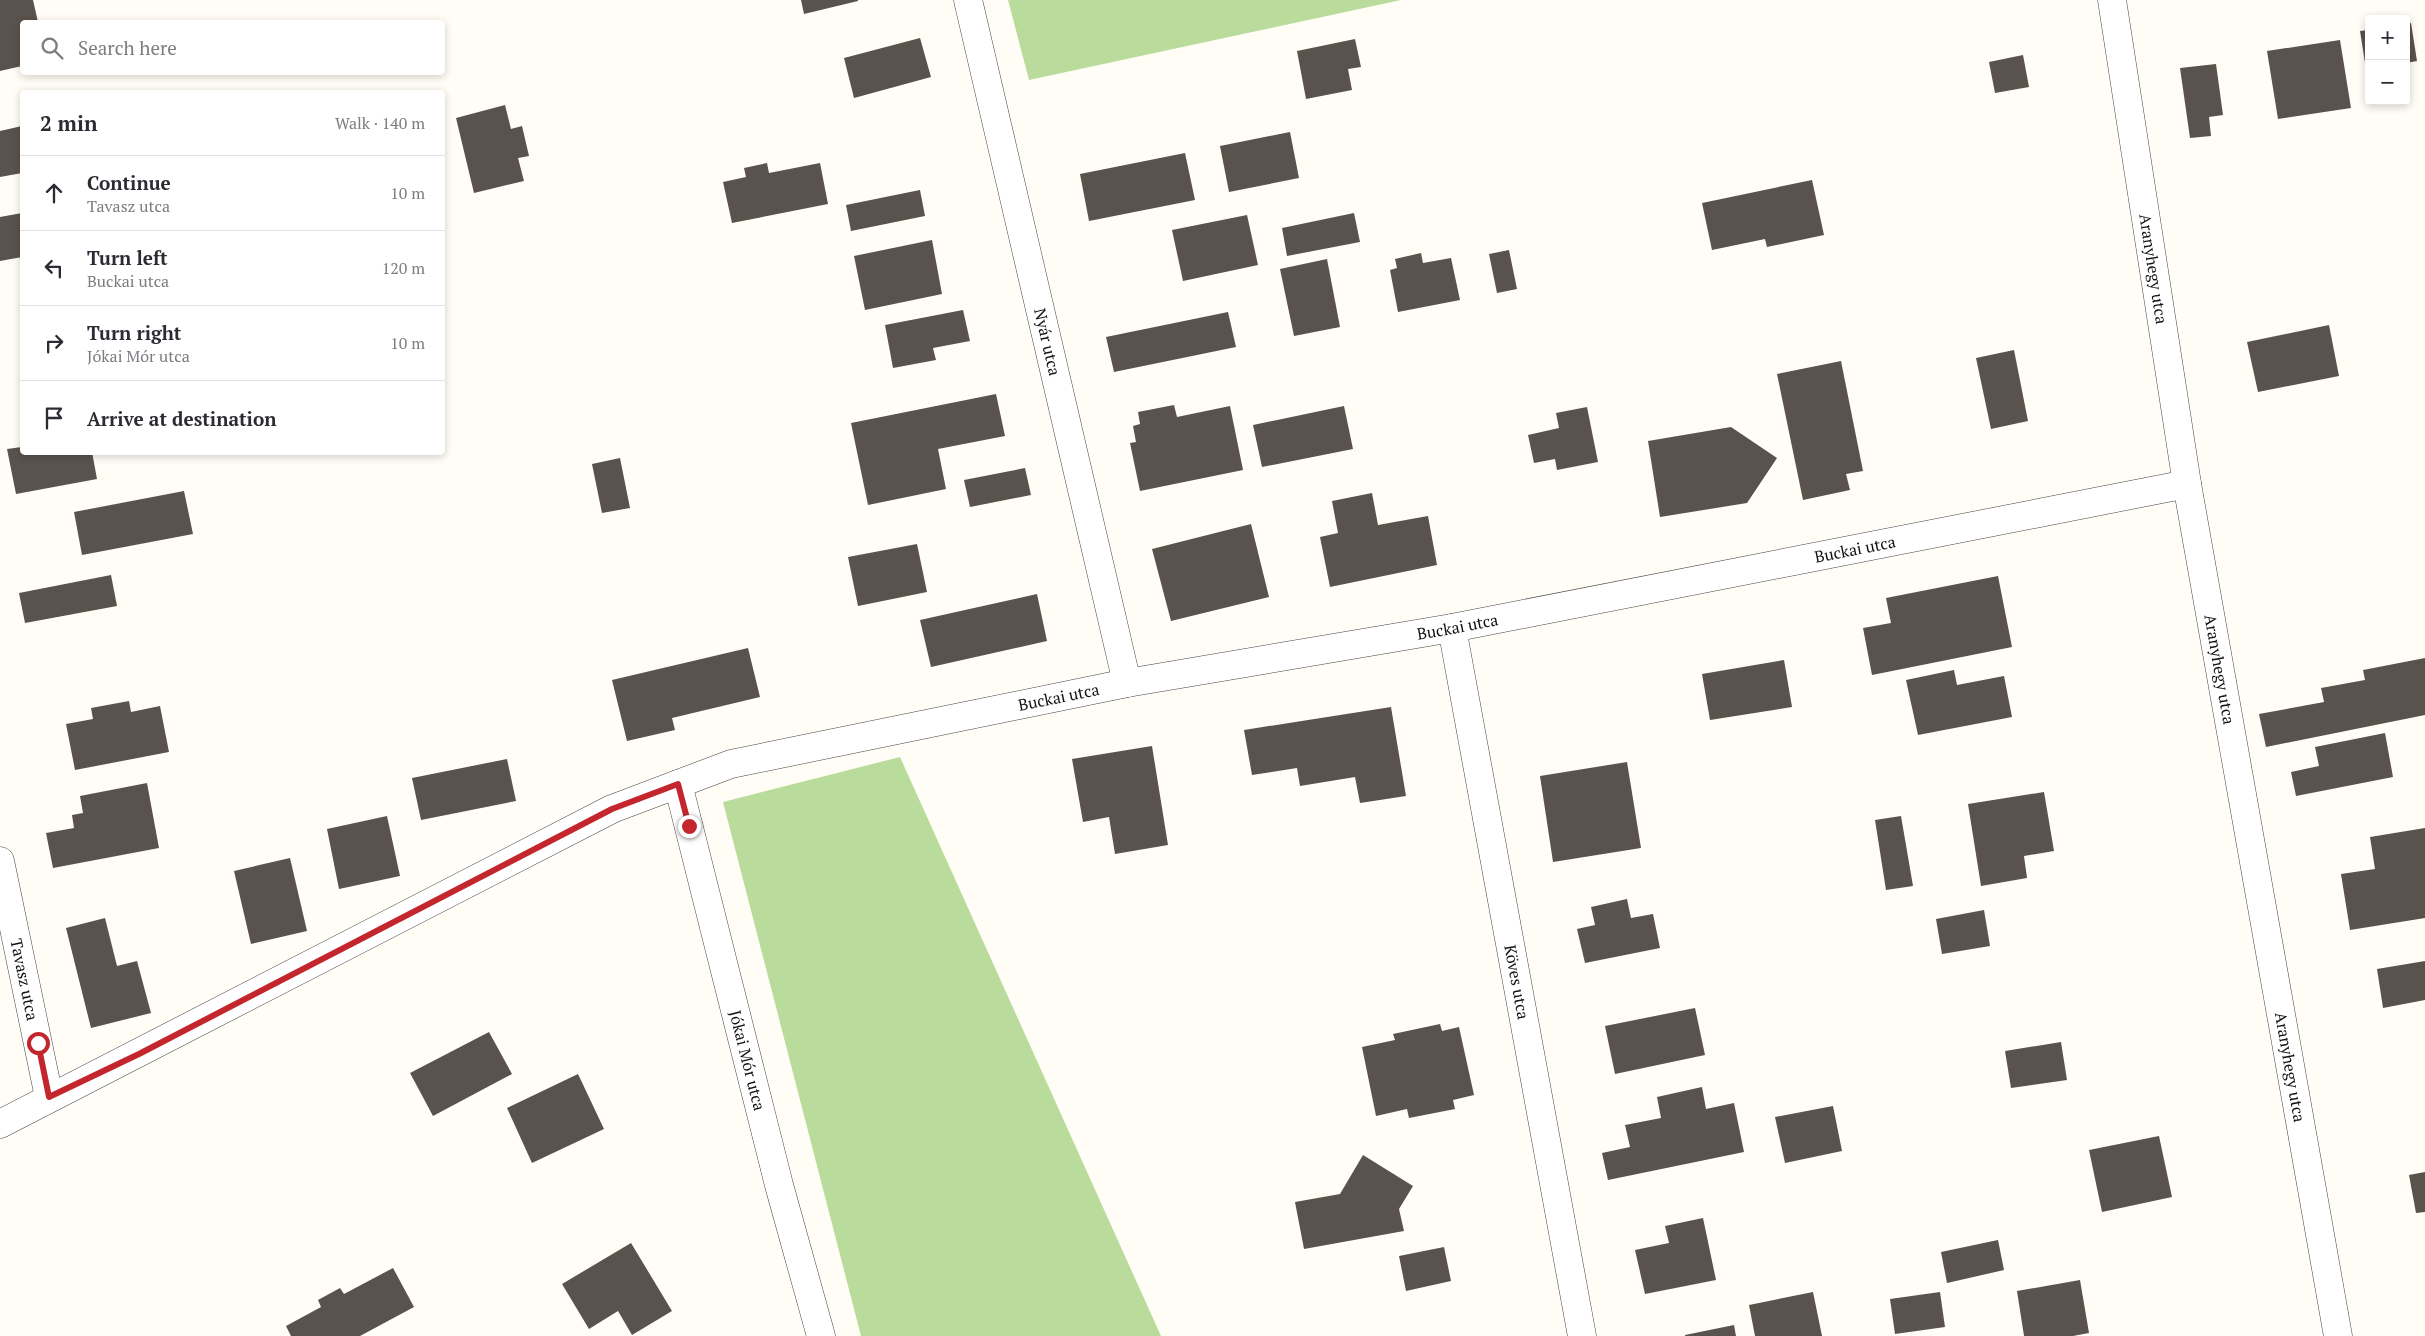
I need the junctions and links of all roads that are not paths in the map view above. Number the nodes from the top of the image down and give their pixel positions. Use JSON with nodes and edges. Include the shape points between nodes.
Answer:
{"nodes":[{"id":1,"x":968,"y":0,"type":"edge"},
{"id":2,"x":2112,"y":0,"type":"edge"},
{"id":3,"x":2188,"y":484,"type":"junction"},
{"id":4,"x":1452,"y":628,"type":"junction"},
{"id":5,"x":1127,"y":684,"type":"junction"},
{"id":6,"x":678,"y":784,"type":"junction"},
{"id":7,"x":0,"y":861,"type":"edge"},
{"id":8,"x":49,"y":1097,"type":"junction"},
{"id":9,"x":0,"y":1124,"type":"edge"},
{"id":10,"x":821,"y":1336,"type":"edge"},
{"id":11,"x":1582,"y":1336,"type":"edge"},
{"id":12,"x":2338,"y":1336,"type":"edge"}],
"edges":[{"from":1,"to":5,"type":"street","name":"Nyár utca"},
{"from":2,"to":3,"type":"street","name":"Aranyhegy utca"},
{"from":3,"to":4,"type":"street","name":"Buckai utca"},
{"from":3,"to":12,"type":"street","name":"Aranyhegy utca"},
{"from":4,"to":5,"type":"street","name":"Buckai utca"},
{"from":4,"to":11,"type":"street","name":"Köves utca"},
{"from":5,"to":6,"type":"street","name":"Buckai utca","via":[[732,764]]},
{"from":6,"to":8,"type":"street","name":"Buckai utca","via":[[612,809],[139,1054]]},
{"from":6,"to":10,"type":"street","name":"Jókai Mór utca","via":[[779,1185]]},
{"from":7,"to":8,"type":"street","name":"Tavasz utca"},
{"from":8,"to":9,"type":"street","name":"Buckai utca"}]}
